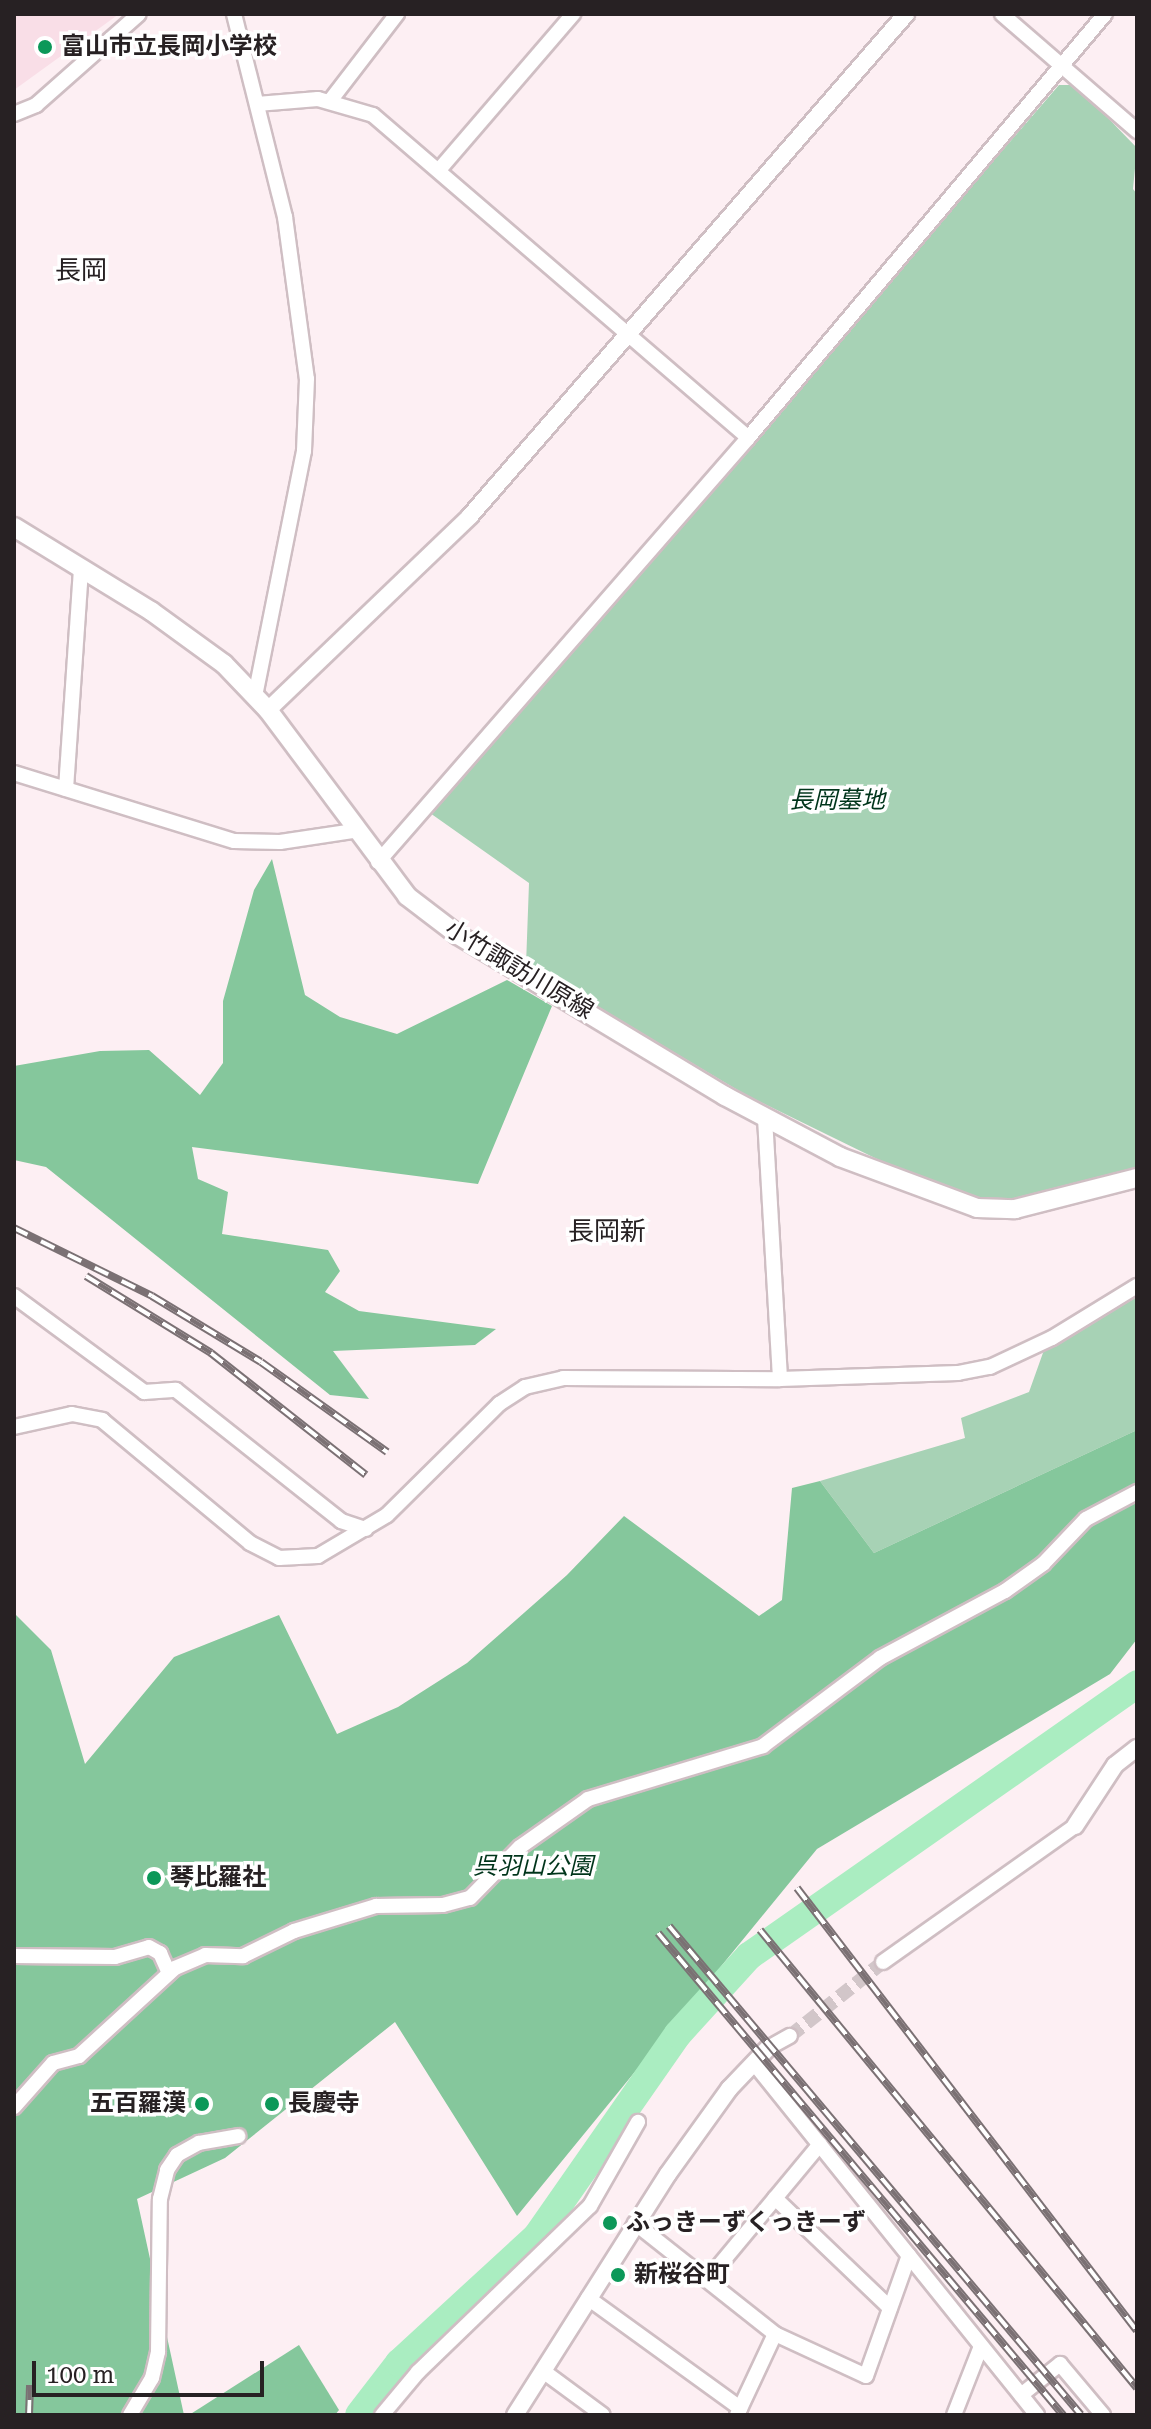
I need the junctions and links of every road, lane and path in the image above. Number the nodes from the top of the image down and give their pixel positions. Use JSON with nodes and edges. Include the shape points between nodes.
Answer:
{"nodes":[{"id":1,"x":139,"y":14,"type":"edge"},
{"id":2,"x":234,"y":14,"type":"edge"},
{"id":3,"x":397,"y":14,"type":"edge"},
{"id":4,"x":573,"y":14,"type":"edge"},
{"id":5,"x":906,"y":14,"type":"edge"},
{"id":6,"x":1002,"y":14,"type":"edge"},
{"id":7,"x":1105,"y":14,"type":"edge"},
{"id":8,"x":1064,"y":69,"type":"junction"},
{"id":9,"x":330,"y":101,"type":"junction"},
{"id":10,"x":257,"y":104,"type":"junction"},
{"id":11,"x":14,"y":114,"type":"edge"},
{"id":12,"x":1137,"y":131,"type":"edge"},
{"id":13,"x":439,"y":170,"type":"junction"},
{"id":14,"x":631,"y":335,"type":"junction"},
{"id":15,"x":748,"y":438,"type":"junction"},
{"id":16,"x":14,"y":527,"type":"edge"},
{"id":17,"x":81,"y":568,"type":"junction"},
{"id":18,"x":255,"y":696,"type":"junction"},
{"id":19,"x":268,"y":710,"type":"junction"},
{"id":20,"x":14,"y":773,"type":"edge"},
{"id":21,"x":66,"y":789,"type":"junction"},
{"id":22,"x":354,"y":831,"type":"junction"},
{"id":23,"x":378,"y":862,"type":"junction"},
{"id":24,"x":765,"y":1118,"type":"junction"},
{"id":25,"x":1137,"y":1178,"type":"edge"},
{"id":26,"x":1137,"y":1286,"type":"edge"},
{"id":27,"x":14,"y":1296,"type":"edge"},
{"id":28,"x":780,"y":1379,"type":"junction"},
{"id":29,"x":15,"y":1421,"type":"edge"},
{"id":30,"x":1137,"y":1492,"type":"edge"},
{"id":31,"x":366,"y":1529,"type":"junction"},
{"id":32,"x":1137,"y":1748,"type":"edge"},
{"id":33,"x":1075,"y":1826,"type":"joint"},
{"id":34,"x":14,"y":1956,"type":"edge"},
{"id":35,"x":883,"y":1962,"type":"tunnel mouth"},
{"id":36,"x":169,"y":1973,"type":"junction"},
{"id":37,"x":790,"y":2036,"type":"tunnel mouth"},
{"id":38,"x":768,"y":2048,"type":"joint"},
{"id":39,"x":754,"y":2063,"type":"junction"},
{"id":40,"x":14,"y":2107,"type":"edge"},
{"id":41,"x":638,"y":2122,"type":"dead end"},
{"id":42,"x":238,"y":2136,"type":"dead end"},
{"id":43,"x":820,"y":2144,"type":"junction"},
{"id":44,"x":775,"y":2198,"type":"junction"},
{"id":45,"x":635,"y":2223,"type":"junction"},
{"id":46,"x":909,"y":2255,"type":"junction"},
{"id":47,"x":708,"y":2279,"type":"junction"},
{"id":48,"x":588,"y":2298,"type":"junction"},
{"id":49,"x":890,"y":2308,"type":"junction"},
{"id":50,"x":775,"y":2334,"type":"junction"},
{"id":51,"x":981,"y":2346,"type":"junction"},
{"id":52,"x":543,"y":2371,"type":"junction"},
{"id":53,"x":1021,"y":2395,"type":"junction"},
{"id":54,"x":738,"y":2411,"type":"edge"},
{"id":55,"x":130,"y":2415,"type":"edge"},
{"id":56,"x":382,"y":2415,"type":"edge"},
{"id":57,"x":515,"y":2415,"type":"edge"},
{"id":58,"x":603,"y":2415,"type":"edge"},
{"id":59,"x":954,"y":2415,"type":"edge"},
{"id":60,"x":1037,"y":2415,"type":"edge"},
{"id":61,"x":1103,"y":2415,"type":"edge"}],
"edges":[{"from":1,"to":11,"type":"street","via":[[36,105]]},
{"from":2,"to":10,"type":"street"},
{"from":3,"to":9,"type":"street"},
{"from":4,"to":13,"type":"street"},
{"from":5,"to":14,"type":"street"},
{"from":6,"to":8,"type":"street"},
{"from":7,"to":8,"type":"street"},
{"from":8,"to":12,"type":"street"},
{"from":8,"to":15,"type":"street"},
{"from":9,"to":10,"type":"street"},
{"from":9,"to":13,"type":"street","via":[[373,115]]},
{"from":10,"to":18,"type":"street","via":[[299,290],[307,379],[304,451]]},
{"from":13,"to":14,"type":"street"},
{"from":14,"to":15,"type":"street"},
{"from":14,"to":19,"type":"street","via":[[470,516]]},
{"from":15,"to":23,"type":"street"},
{"from":16,"to":17,"type":"main road","name":"小竹諏訪川原線"},
{"from":17,"to":18,"type":"main road","name":"小竹諏訪川原線","via":[[193,638]]},
{"from":17,"to":21,"type":"street"},
{"from":18,"to":19,"type":"main road","name":"小竹諏訪川原線"},
{"from":19,"to":22,"type":"main road","name":"小竹諏訪川原線"},
{"from":20,"to":21,"type":"street"},
{"from":21,"to":22,"type":"street","via":[[234,841],[280,842]]},
{"from":22,"to":23,"type":"main road","name":"小竹諏訪川原線"},
{"from":23,"to":24,"type":"main road","name":"小竹諏訪川原線","via":[[407,896],[458,935]]},
{"from":24,"to":25,"type":"main road","name":"小竹諏訪川原線","via":[[840,1157],[977,1208],[1015,1209]]},
{"from":24,"to":28,"type":"street"},
{"from":26,"to":28,"type":"street","via":[[1052,1338],[990,1367]]},
{"from":27,"to":31,"type":"street","via":[[144,1392],[176,1390],[341,1521]]},
{"from":28,"to":31,"type":"street","via":[[563,1378],[525,1387],[499,1404],[387,1515]]},
{"from":29,"to":31,"type":"street","via":[[72,1414],[102,1420],[250,1543],[279,1558],[318,1556]]},
{"from":30,"to":36,"type":"street","via":[[1086,1519],[1043,1564],[1005,1591],[880,1658],[763,1746],[588,1799],[520,1847],[470,1898],[443,1905],[376,1906],[294,1931],[243,1956],[190,1960]]},
{"from":32,"to":33,"type":"street","via":[[1115,1765]]},
{"from":33,"to":35,"type":"street"},
{"from":34,"to":36,"type":"street","via":[[115,1957],[149,1947],[160,1953]]},
{"from":36,"to":40,"type":"street","via":[[79,2056],[53,2063]]},
{"from":37,"to":38,"type":"street"},
{"from":38,"to":39,"type":"street"},
{"from":39,"to":43,"type":"street"},
{"from":39,"to":45,"type":"street","via":[[729,2089]]},
{"from":41,"to":56,"type":"street","via":[[590,2206],[418,2372]]},
{"from":42,"to":55,"type":"street","via":[[199,2143],[177,2155],[167,2170],[160,2199],[158,2352],[152,2378]]},
{"from":43,"to":44,"type":"street"},
{"from":43,"to":46,"type":"street"},
{"from":44,"to":47,"type":"street"},
{"from":44,"to":49,"type":"street"},
{"from":45,"to":47,"type":"street"},
{"from":45,"to":48,"type":"street"},
{"from":46,"to":49,"type":"street"},
{"from":46,"to":51,"type":"street"},
{"from":47,"to":50,"type":"street"},
{"from":48,"to":52,"type":"street"},
{"from":48,"to":54,"type":"street"},
{"from":49,"to":50,"type":"street","via":[[866,2376]]},
{"from":50,"to":54,"type":"street"},
{"from":51,"to":53,"type":"street"},
{"from":51,"to":59,"type":"street"},
{"from":52,"to":57,"type":"street"},
{"from":52,"to":58,"type":"street"},
{"from":53,"to":60,"type":"street"},
{"from":53,"to":61,"type":"street","via":[[1060,2364]]}]}
